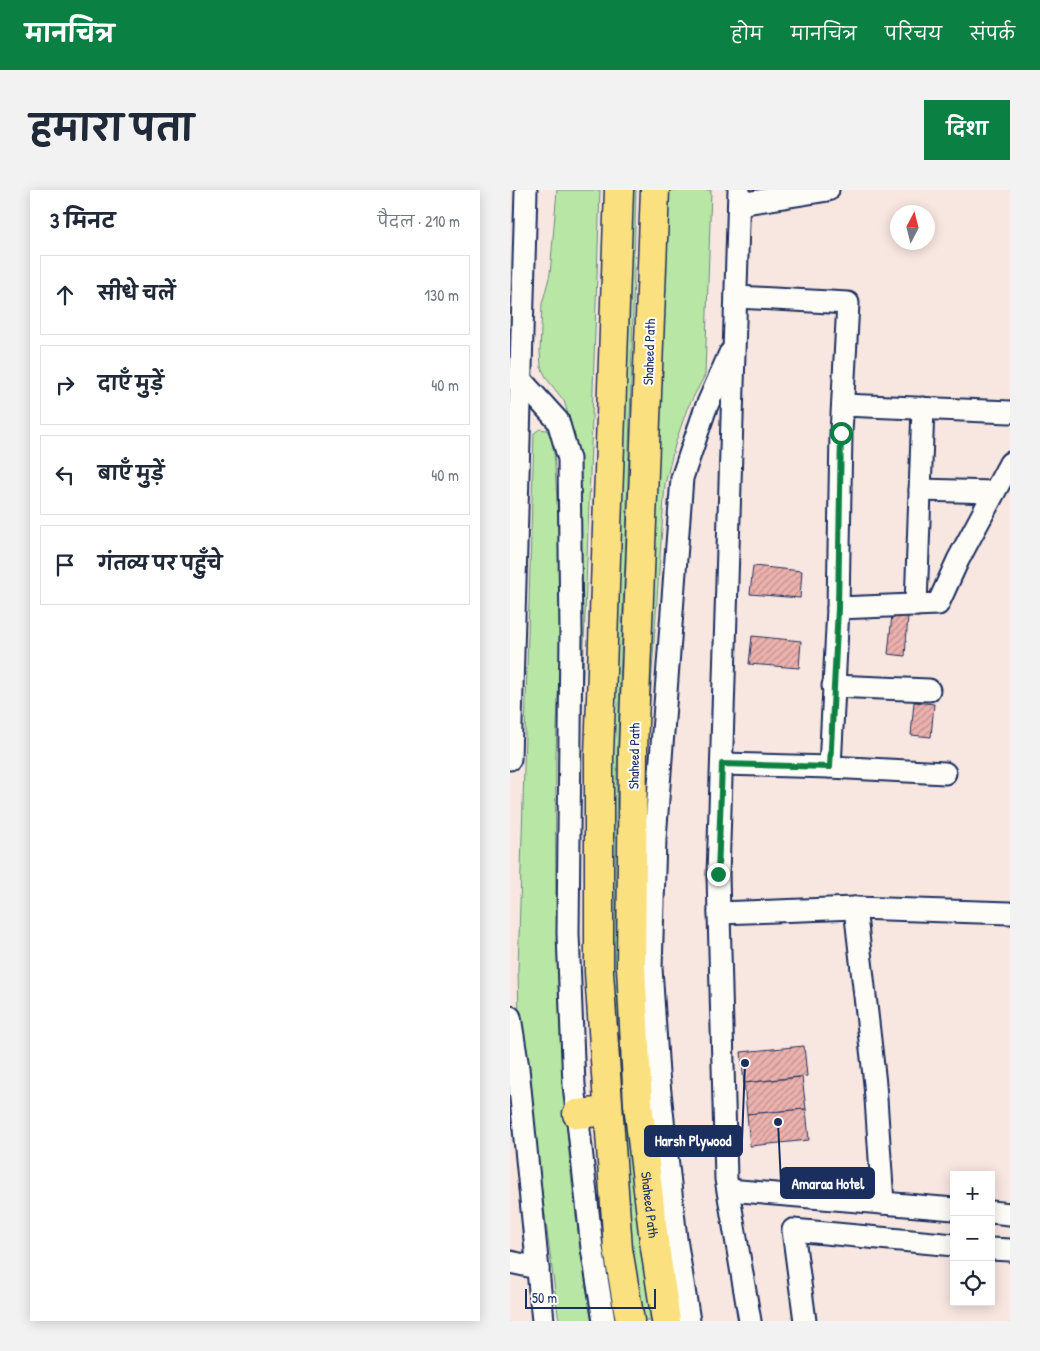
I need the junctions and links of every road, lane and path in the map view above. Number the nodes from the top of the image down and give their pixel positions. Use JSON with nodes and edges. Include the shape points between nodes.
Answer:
{"nodes":[{"id":1,"x":526,"y":190,"type":"edge"},
{"id":2,"x":619,"y":190,"type":"edge"},
{"id":3,"x":656,"y":190,"type":"edge"},
{"id":4,"x":828,"y":190,"type":"edge"},
{"id":5,"x":739,"y":197,"type":"edge"},
{"id":6,"x":517,"y":248,"type":"edge"},
{"id":7,"x":736,"y":297,"type":"junction"},
{"id":8,"x":735,"y":341,"type":"junction"},
{"id":9,"x":515,"y":378,"type":"edge"},
{"id":10,"x":843,"y":405,"type":"junction"},
{"id":11,"x":922,"y":408,"type":"junction"},
{"id":12,"x":1010,"y":412,"type":"edge"},
{"id":13,"x":1010,"y":463,"type":"edge"},
{"id":14,"x":920,"y":490,"type":"junction"},
{"id":15,"x":994,"y":492,"type":"junction"},
{"id":16,"x":513,"y":514,"type":"edge"},
{"id":17,"x":916,"y":605,"type":"junction"},
{"id":18,"x":838,"y":608,"type":"junction"},
{"id":19,"x":833,"y":686,"type":"junction"},
{"id":20,"x":929,"y":690,"type":"dead end"},
{"id":21,"x":510,"y":736,"type":"edge"},
{"id":22,"x":510,"y":758,"type":"edge"},
{"id":23,"x":722,"y":764,"type":"junction"},
{"id":24,"x":830,"y":767,"type":"junction"},
{"id":25,"x":945,"y":773,"type":"dead end"},
{"id":26,"x":855,"y":908,"type":"junction"},
{"id":27,"x":719,"y":913,"type":"junction"},
{"id":28,"x":1010,"y":913,"type":"edge"},
{"id":29,"x":642,"y":984,"type":"junction"},
{"id":30,"x":510,"y":1017,"type":"edge"},
{"id":31,"x":608,"y":1110,"type":"junction"},
{"id":32,"x":578,"y":1114,"type":"junction"},
{"id":33,"x":728,"y":1190,"type":"junction"},
{"id":34,"x":883,"y":1203,"type":"junction"},
{"id":35,"x":950,"y":1209,"type":"edge"},
{"id":36,"x":995,"y":1212,"type":"edge"},
{"id":37,"x":1010,"y":1214,"type":"edge"},
{"id":38,"x":950,"y":1245,"type":"edge"},
{"id":39,"x":995,"y":1249,"type":"edge"},
{"id":40,"x":1010,"y":1250,"type":"edge"},
{"id":41,"x":510,"y":1262,"type":"edge"},
{"id":42,"x":538,"y":1268,"type":"junction"},
{"id":43,"x":543,"y":1321,"type":"edge"},
{"id":44,"x":604,"y":1321,"type":"edge"},
{"id":45,"x":630,"y":1321,"type":"edge"},
{"id":46,"x":666,"y":1321,"type":"edge"},
{"id":47,"x":689,"y":1321,"type":"edge"},
{"id":48,"x":750,"y":1321,"type":"edge"},
{"id":49,"x":805,"y":1321,"type":"edge"}],
"edges":[{"from":1,"to":6,"type":"street"},
{"from":2,"to":31,"type":"highway","via":[[599,765],[598,972]]},
{"from":3,"to":29,"type":"highway","name":"Shaheed Path","via":[[634,750]]},
{"from":4,"to":5,"type":"street"},
{"from":5,"to":7,"type":"street"},
{"from":6,"to":9,"type":"street"},
{"from":7,"to":8,"type":"street"},
{"from":7,"to":10,"type":"street","via":[[848,303]]},
{"from":8,"to":23,"type":"street"},
{"from":8,"to":29,"type":"street","via":[[705,410],[682,478]]},
{"from":9,"to":16,"type":"street"},
{"from":9,"to":32,"type":"street","via":[[558,421],[569,459],[568,934]]},
{"from":10,"to":11,"type":"street"},
{"from":10,"to":18,"type":"street"},
{"from":11,"to":12,"type":"street"},
{"from":11,"to":14,"type":"street"},
{"from":13,"to":15,"type":"street"},
{"from":14,"to":15,"type":"street"},
{"from":14,"to":17,"type":"street"},
{"from":15,"to":17,"type":"street","via":[[938,604]]},
{"from":16,"to":21,"type":"street"},
{"from":17,"to":18,"type":"street"},
{"from":18,"to":19,"type":"street"},
{"from":19,"to":20,"type":"street"},
{"from":19,"to":24,"type":"street"},
{"from":21,"to":22,"type":"street"},
{"from":23,"to":24,"type":"street"},
{"from":23,"to":27,"type":"street"},
{"from":24,"to":25,"type":"street"},
{"from":26,"to":27,"type":"street"},
{"from":26,"to":28,"type":"street"},
{"from":26,"to":34,"type":"street","via":[[875,1084]]},
{"from":27,"to":33,"type":"street"},
{"from":29,"to":46,"type":"highway","name":"Shaheed Path","via":[[639,1114]]},
{"from":29,"to":47,"type":"street","via":[[658,1074],[674,1230]]},
{"from":30,"to":42,"type":"street"},
{"from":31,"to":32,"type":"highway"},
{"from":31,"to":45,"type":"highway","via":[[618,1249]]},
{"from":32,"to":44,"type":"street","via":[[592,1248]]},
{"from":33,"to":34,"type":"street"},
{"from":33,"to":48,"type":"street"},
{"from":34,"to":35,"type":"street"},
{"from":36,"to":37,"type":"street"},
{"from":38,"to":49,"type":"street","via":[[793,1230]]},
{"from":39,"to":40,"type":"street"},
{"from":41,"to":42,"type":"street"},
{"from":42,"to":43,"type":"street"}]}
